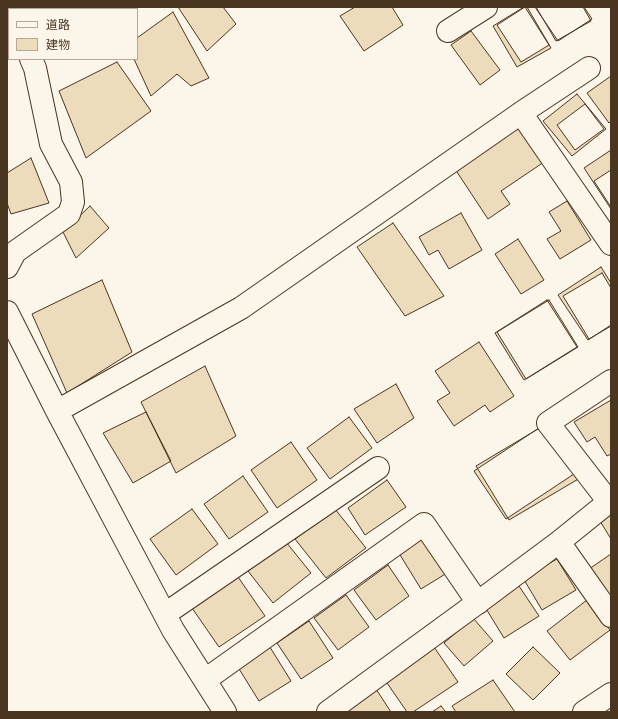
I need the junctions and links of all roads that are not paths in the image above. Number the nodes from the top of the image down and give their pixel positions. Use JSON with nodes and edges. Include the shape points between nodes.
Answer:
{"nodes":[{"id":1,"x":486,"y":7,"type":"edge"},
{"id":2,"x":448,"y":30,"type":"dead end"},
{"id":3,"x":31,"y":60,"type":"edge"},
{"id":4,"x":589,"y":68,"type":"dead end"},
{"id":5,"x":521,"y":113,"type":"junction"},
{"id":6,"x":611,"y":244,"type":"edge"},
{"id":7,"x":7,"y":267,"type":"edge"},
{"id":8,"x":7,"y":312,"type":"edge"},
{"id":9,"x":611,"y":381,"type":"edge"},
{"id":10,"x":57,"y":411,"type":"junction"},
{"id":11,"x":378,"y":468,"type":"dead end"},
{"id":12,"x":610,"y":501,"type":"edge"},
{"id":13,"x":559,"y":542,"type":"junction"},
{"id":14,"x":478,"y":603,"type":"junction"},
{"id":15,"x":165,"y":614,"type":"junction"},
{"id":16,"x":611,"y":616,"type":"edge"},
{"id":17,"x":205,"y":680,"type":"junction"},
{"id":18,"x":611,"y":694,"type":"edge"},
{"id":19,"x":225,"y":712,"type":"edge"},
{"id":20,"x":328,"y":712,"type":"edge"},
{"id":21,"x":584,"y":712,"type":"edge"}],
"edges":[{"from":1,"to":2,"type":"street"},
{"from":3,"to":7,"type":"street","via":[[51,144],[71,182],[72,202],[69,214],[15,252]]},
{"from":4,"to":5,"type":"street"},
{"from":5,"to":6,"type":"street"},
{"from":5,"to":10,"type":"street","via":[[241,308]]},
{"from":8,"to":10,"type":"street"},
{"from":9,"to":12,"type":"street","via":[[548,423]]},
{"from":10,"to":15,"type":"street"},
{"from":11,"to":15,"type":"street"},
{"from":12,"to":13,"type":"street"},
{"from":13,"to":14,"type":"street"},
{"from":13,"to":16,"type":"street"},
{"from":14,"to":17,"type":"street","via":[[424,524]]},
{"from":14,"to":20,"type":"street"},
{"from":15,"to":17,"type":"street"},
{"from":17,"to":19,"type":"street"},
{"from":18,"to":21,"type":"street"}]}
